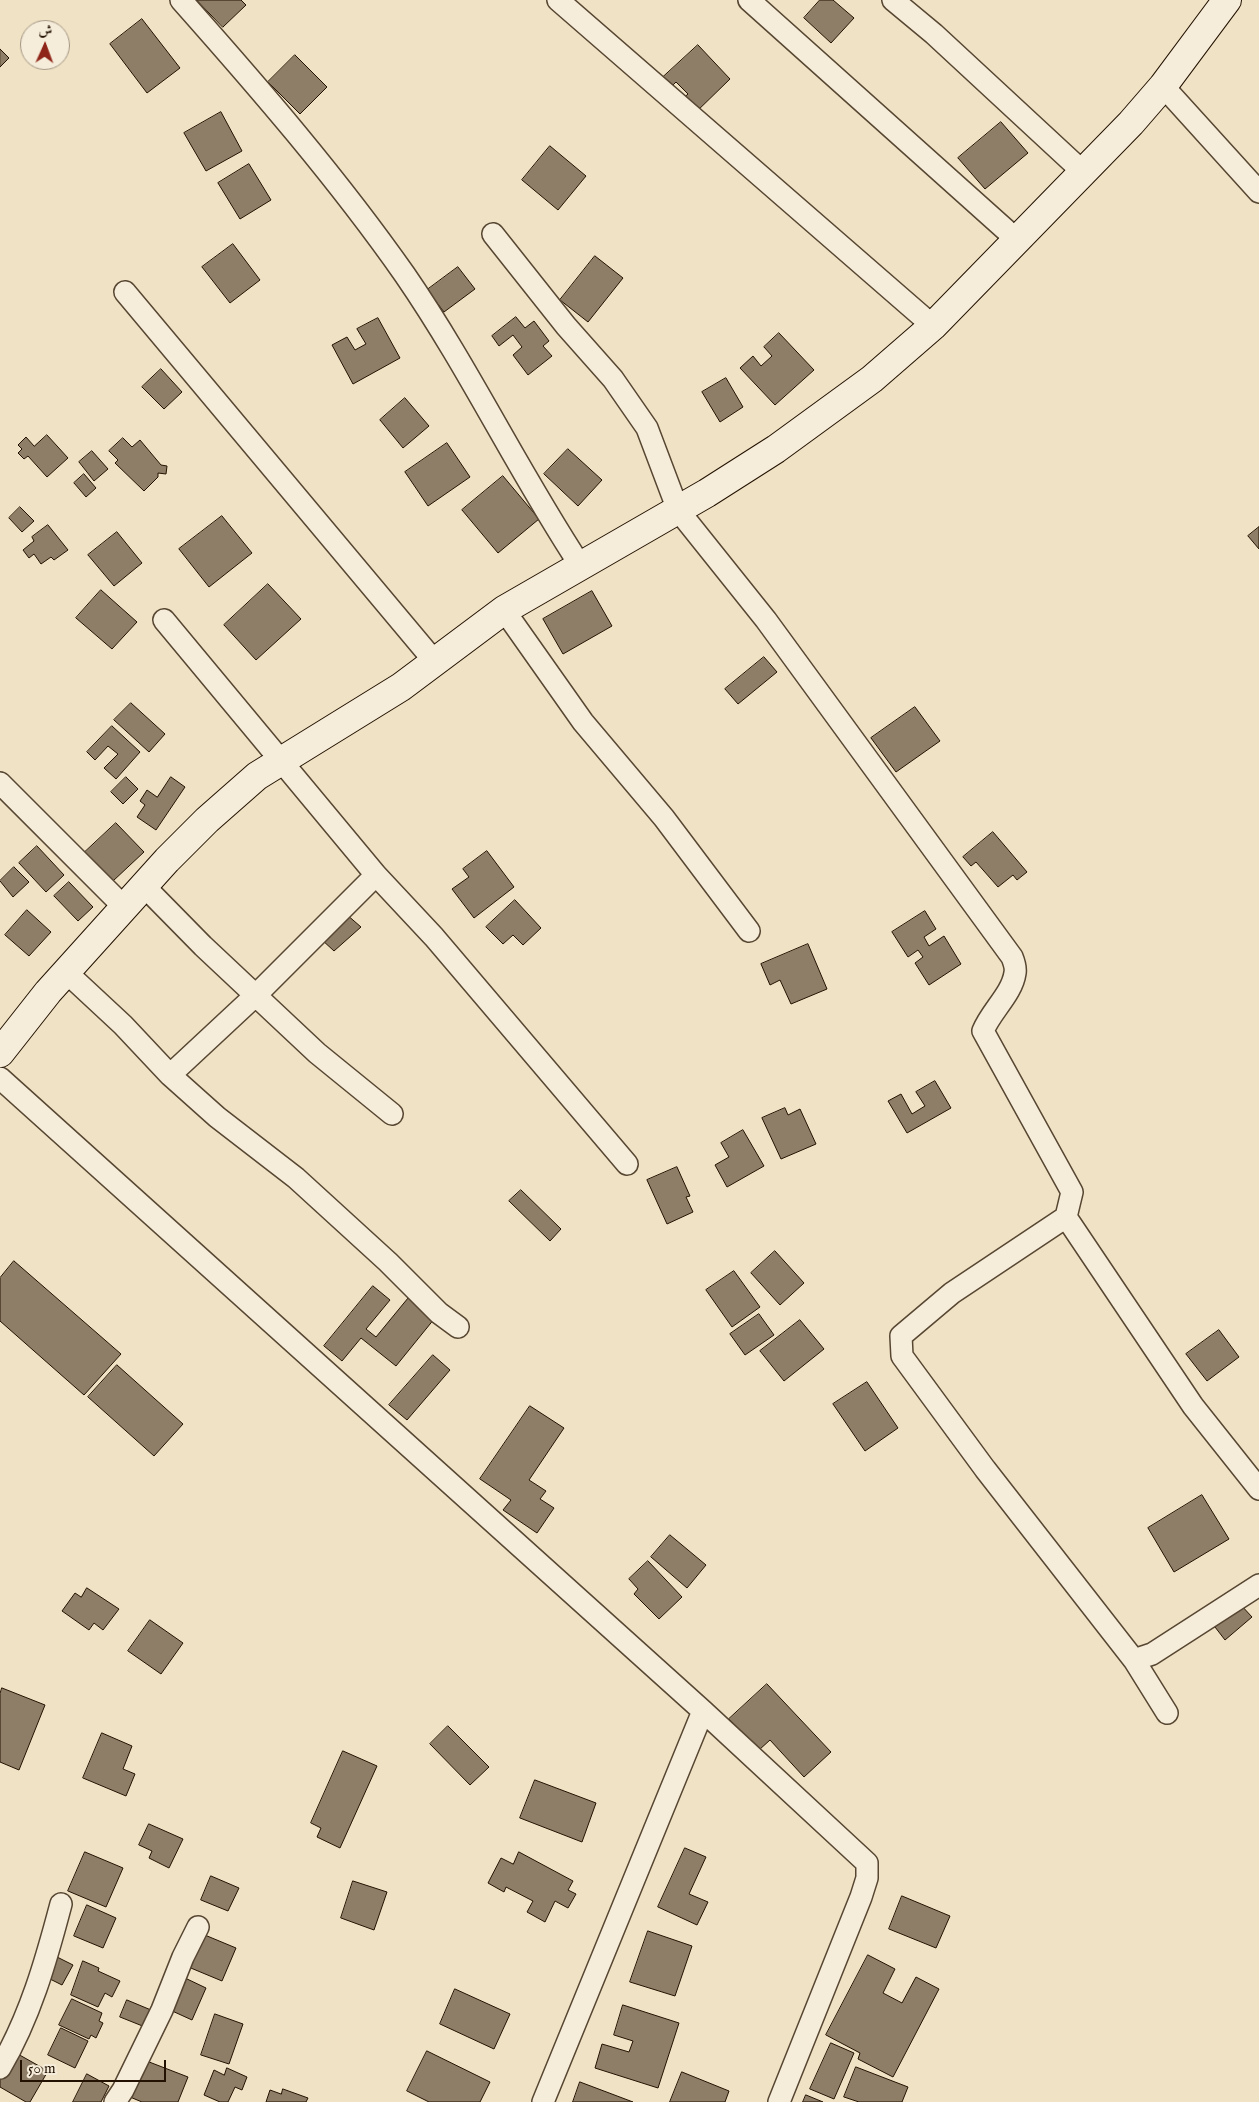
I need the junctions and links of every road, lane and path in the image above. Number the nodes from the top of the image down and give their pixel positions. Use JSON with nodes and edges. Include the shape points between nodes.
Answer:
{"nodes":[{"id":1,"x":181,"y":0,"type":"edge"},
{"id":2,"x":558,"y":0,"type":"edge"},
{"id":3,"x":749,"y":0,"type":"edge"},
{"id":4,"x":893,"y":0,"type":"edge"},
{"id":5,"x":1227,"y":0,"type":"edge"},
{"id":6,"x":1163,"y":86,"type":"junction"},
{"id":7,"x":1083,"y":172,"type":"junction"},
{"id":8,"x":1259,"y":192,"type":"edge"},
{"id":9,"x":493,"y":234,"type":"dead end"},
{"id":10,"x":1016,"y":239,"type":"junction"},
{"id":11,"x":125,"y":292,"type":"dead end"},
{"id":12,"x":933,"y":326,"type":"junction"},
{"id":13,"x":678,"y":510,"type":"junction"},
{"id":14,"x":580,"y":566,"type":"junction"},
{"id":15,"x":504,"y":610,"type":"junction"},
{"id":16,"x":164,"y":620,"type":"dead end"},
{"id":17,"x":435,"y":662,"type":"junction"},
{"id":18,"x":280,"y":760,"type":"junction"},
{"id":19,"x":0,"y":783,"type":"edge"},
{"id":20,"x":376,"y":875,"type":"junction"},
{"id":21,"x":144,"y":886,"type":"junction"},
{"id":22,"x":125,"y":908,"type":"junction"},
{"id":23,"x":749,"y":931,"type":"dead end"},
{"id":24,"x":66,"y":972,"type":"junction"},
{"id":25,"x":257,"y":994,"type":"junction"},
{"id":26,"x":0,"y":1053,"type":"edge"},
{"id":27,"x":170,"y":1075,"type":"junction"},
{"id":28,"x":0,"y":1078,"type":"edge"},
{"id":29,"x":392,"y":1114,"type":"dead end"},
{"id":30,"x":627,"y":1164,"type":"dead end"},
{"id":31,"x":1066,"y":1217,"type":"junction"},
{"id":32,"x":458,"y":1327,"type":"dead end"},
{"id":33,"x":1259,"y":1489,"type":"edge"},
{"id":34,"x":1259,"y":1584,"type":"edge"},
{"id":35,"x":1134,"y":1660,"type":"junction"},
{"id":36,"x":703,"y":1711,"type":"junction"},
{"id":37,"x":1167,"y":1713,"type":"dead end"},
{"id":38,"x":61,"y":1904,"type":"dead end"},
{"id":39,"x":198,"y":1927,"type":"dead end"},
{"id":40,"x":0,"y":2068,"type":"edge"},
{"id":41,"x":115,"y":2102,"type":"edge"},
{"id":42,"x":543,"y":2102,"type":"edge"},
{"id":43,"x":779,"y":2102,"type":"edge"}],
"edges":[{"from":1,"to":14,"type":"street","via":[[328,173],[405,275]]},
{"from":2,"to":12,"type":"street"},
{"from":3,"to":10,"type":"street"},
{"from":4,"to":7,"type":"street"},
{"from":5,"to":6,"type":"street"},
{"from":6,"to":7,"type":"street"},
{"from":6,"to":8,"type":"street"},
{"from":7,"to":10,"type":"street"},
{"from":9,"to":13,"type":"street","via":[[613,379],[647,428]]},
{"from":10,"to":12,"type":"street"},
{"from":11,"to":17,"type":"street"},
{"from":12,"to":13,"type":"street","via":[[828,413]]},
{"from":13,"to":14,"type":"street"},
{"from":13,"to":31,"type":"street","via":[[766,620],[1012,957],[1016,971],[983,1031],[1072,1192]]},
{"from":14,"to":15,"type":"street"},
{"from":15,"to":17,"type":"street"},
{"from":15,"to":23,"type":"street","via":[[583,722],[664,818]]},
{"from":16,"to":18,"type":"street"},
{"from":17,"to":18,"type":"street","via":[[393,692]]},
{"from":18,"to":20,"type":"street"},
{"from":18,"to":21,"type":"street","via":[[208,820]]},
{"from":19,"to":22,"type":"street"},
{"from":20,"to":25,"type":"street"},
{"from":20,"to":30,"type":"street","via":[[441,945]]},
{"from":21,"to":22,"type":"street"},
{"from":21,"to":25,"type":"street","via":[[203,946]]},
{"from":22,"to":24,"type":"street"},
{"from":24,"to":26,"type":"street"},
{"from":24,"to":27,"type":"street"},
{"from":25,"to":27,"type":"street"},
{"from":25,"to":29,"type":"street","via":[[317,1053]]},
{"from":27,"to":32,"type":"street","via":[[296,1178]]},
{"from":28,"to":36,"type":"street"},
{"from":31,"to":33,"type":"street","via":[[1193,1406]]},
{"from":31,"to":35,"type":"street","via":[[952,1293],[902,1336],[902,1356],[985,1470]]},
{"from":34,"to":35,"type":"street","via":[[1152,1654]]},
{"from":35,"to":37,"type":"street"},
{"from":36,"to":42,"type":"street"},
{"from":36,"to":43,"type":"street","via":[[867,1863],[867,1878],[861,1896]]},
{"from":38,"to":40,"type":"street","via":[[43,1971],[11,2050]]},
{"from":39,"to":41,"type":"street","via":[[162,2010]]}]}
